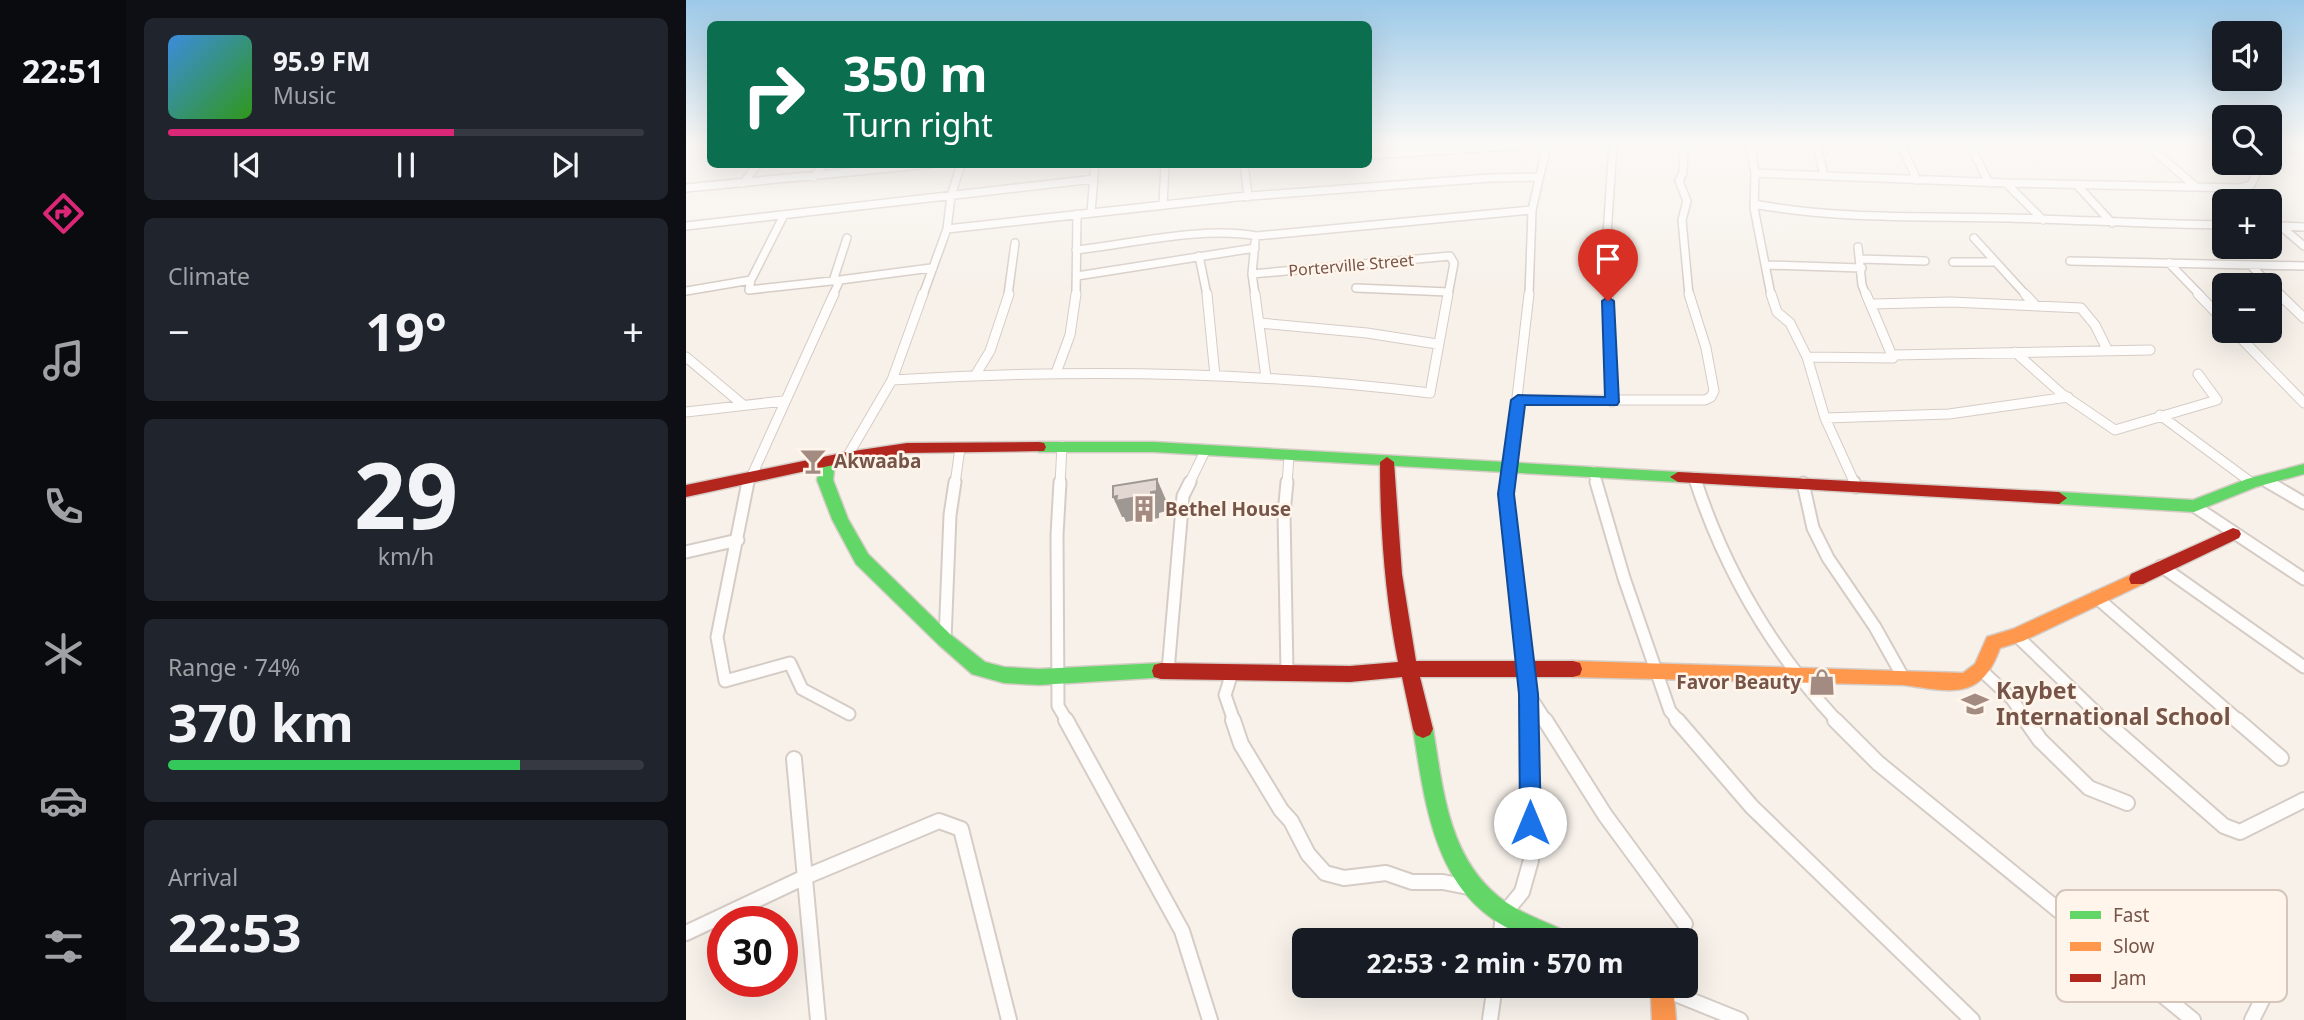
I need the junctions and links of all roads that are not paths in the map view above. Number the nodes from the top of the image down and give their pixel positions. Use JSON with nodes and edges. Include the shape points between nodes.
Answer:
{"nodes":[{"id":1,"x":952,"y":193,"type":"edge"},
{"id":2,"x":980,"y":193,"type":"edge"},
{"id":3,"x":1093,"y":193,"type":"edge"},
{"id":4,"x":1164,"y":193,"type":"edge"},
{"id":5,"x":1248,"y":193,"type":"edge"},
{"id":6,"x":1284,"y":193,"type":"edge"},
{"id":7,"x":1535,"y":193,"type":"edge"},
{"id":8,"x":1610,"y":193,"type":"edge"},
{"id":9,"x":1684,"y":193,"type":"edge"},
{"id":10,"x":1754,"y":193,"type":"edge"},
{"id":11,"x":2016,"y":193,"type":"edge"},
{"id":12,"x":2084,"y":193,"type":"edge"},
{"id":13,"x":951,"y":196,"type":"junction"},
{"id":14,"x":1248,"y":197,"type":"junction"},
{"id":15,"x":1754,"y":204,"type":"junction"},
{"id":16,"x":1163,"y":205,"type":"junction"},
{"id":17,"x":1532,"y":210,"type":"junction"},
{"id":18,"x":1091,"y":212,"type":"junction"},
{"id":19,"x":1077,"y":214,"type":"junction"},
{"id":20,"x":784,"y":215,"type":"junction"},
{"id":21,"x":2043,"y":220,"type":"junction"},
{"id":22,"x":2112,"y":223,"type":"junction"},
{"id":23,"x":2212,"y":225,"type":"edge"},
{"id":24,"x":686,"y":226,"type":"edge"},
{"id":25,"x":2282,"y":226,"type":"edge"},
{"id":26,"x":2304,"y":227,"type":"edge"},
{"id":27,"x":2282,"y":228,"type":"edge"},
{"id":28,"x":947,"y":229,"type":"junction"},
{"id":29,"x":1256,"y":236,"type":"junction"},
{"id":30,"x":846,"y":238,"type":"dead end"},
{"id":31,"x":1974,"y":238,"type":"dead end"},
{"id":32,"x":1015,"y":243,"type":"dead end"},
{"id":33,"x":2304,"y":246,"type":"edge"},
{"id":34,"x":1858,"y":247,"type":"dead end"},
{"id":35,"x":1255,"y":248,"type":"junction"},
{"id":36,"x":1076,"y":250,"type":"junction"},
{"id":37,"x":1199,"y":256,"type":"junction"},
{"id":38,"x":1925,"y":261,"type":"dead end"},
{"id":39,"x":2070,"y":261,"type":"dead end"},
{"id":40,"x":1953,"y":262,"type":"dead end"},
{"id":41,"x":1995,"y":262,"type":"junction"},
{"id":42,"x":1861,"y":263,"type":"junction"},
{"id":43,"x":2169,"y":263,"type":"junction"},
{"id":44,"x":1767,"y":265,"type":"junction"},
{"id":45,"x":2250,"y":265,"type":"junction"},
{"id":46,"x":2304,"y":266,"type":"edge"},
{"id":47,"x":932,"y":268,"type":"junction"},
{"id":48,"x":1252,"y":274,"type":"junction"},
{"id":49,"x":1077,"y":276,"type":"junction"},
{"id":50,"x":751,"y":280,"type":"junction"},
{"id":51,"x":837,"y":280,"type":"junction"},
{"id":52,"x":1356,"y":288,"type":"dead end"},
{"id":53,"x":686,"y":291,"type":"edge"},
{"id":54,"x":1448,"y":292,"type":"junction"},
{"id":55,"x":1871,"y":304,"type":"junction"},
{"id":56,"x":2035,"y":305,"type":"junction"},
{"id":57,"x":2212,"y":308,"type":"edge"},
{"id":58,"x":2304,"y":318,"type":"edge"},
{"id":59,"x":1260,"y":323,"type":"junction"},
{"id":60,"x":2246,"y":343,"type":"edge"},
{"id":61,"x":1437,"y":344,"type":"junction"},
{"id":62,"x":2150,"y":350,"type":"dead end"},
{"id":63,"x":2108,"y":351,"type":"junction"},
{"id":64,"x":2015,"y":352,"type":"junction"},
{"id":65,"x":1894,"y":355,"type":"junction"},
{"id":66,"x":686,"y":357,"type":"edge"},
{"id":67,"x":1807,"y":357,"type":"junction"},
{"id":68,"x":1056,"y":373,"type":"junction"},
{"id":69,"x":976,"y":374,"type":"junction"},
{"id":70,"x":2198,"y":374,"type":"dead end"},
{"id":71,"x":1215,"y":376,"type":"junction"},
{"id":72,"x":1266,"y":378,"type":"junction"},
{"id":73,"x":892,"y":380,"type":"junction"},
{"id":74,"x":2068,"y":397,"type":"junction"},
{"id":75,"x":1518,"y":400,"type":"junction"},
{"id":76,"x":783,"y":401,"type":"junction"},
{"id":77,"x":1612,"y":402,"type":"junction"},
{"id":78,"x":2304,"y":403,"type":"edge"},
{"id":79,"x":742,"y":404,"type":"junction"},
{"id":80,"x":686,"y":412,"type":"edge"},
{"id":81,"x":2160,"y":415,"type":"junction"},
{"id":82,"x":1825,"y":418,"type":"junction"},
{"id":83,"x":1062,"y":446,"type":"junction"},
{"id":84,"x":960,"y":448,"type":"junction"},
{"id":85,"x":1205,"y":451,"type":"junction"},
{"id":86,"x":1289,"y":456,"type":"junction"},
{"id":87,"x":848,"y":457,"type":"junction"},
{"id":88,"x":828,"y":462,"type":"junction"},
{"id":89,"x":1387,"y":462,"type":"junction"},
{"id":90,"x":1510,"y":466,"type":"junction"},
{"id":91,"x":2304,"y":469,"type":"edge"},
{"id":92,"x":1593,"y":471,"type":"junction"},
{"id":93,"x":1694,"y":477,"type":"junction"},
{"id":94,"x":749,"y":478,"type":"junction"},
{"id":95,"x":2258,"y":482,"type":"junction"},
{"id":96,"x":1803,"y":483,"type":"junction"},
{"id":97,"x":1856,"y":487,"type":"junction"},
{"id":98,"x":686,"y":491,"type":"edge"},
{"id":99,"x":2303,"y":502,"type":"edge"},
{"id":100,"x":2194,"y":506,"type":"junction"},
{"id":101,"x":2232,"y":534,"type":"junction"},
{"id":102,"x":738,"y":540,"type":"junction"},
{"id":103,"x":686,"y":552,"type":"edge"},
{"id":104,"x":2161,"y":566,"type":"junction"},
{"id":105,"x":2304,"y":579,"type":"edge"},
{"id":106,"x":2096,"y":597,"type":"junction"},
{"id":107,"x":2017,"y":636,"type":"junction"},
{"id":108,"x":945,"y":640,"type":"junction"},
{"id":109,"x":2304,"y":667,"type":"edge"},
{"id":110,"x":1656,"y":668,"type":"junction"},
{"id":111,"x":1408,"y":669,"type":"junction"},
{"id":112,"x":1525,"y":670,"type":"junction"},
{"id":113,"x":1981,"y":670,"type":"junction"},
{"id":114,"x":1168,"y":671,"type":"junction"},
{"id":115,"x":1287,"y":672,"type":"junction"},
{"id":116,"x":1232,"y":674,"type":"junction"},
{"id":117,"x":1058,"y":675,"type":"junction"},
{"id":118,"x":1796,"y":676,"type":"junction"},
{"id":119,"x":1903,"y":677,"type":"junction"},
{"id":120,"x":1529,"y":694,"type":"junction"},
{"id":121,"x":849,"y":713,"type":"dead end"},
{"id":122,"x":2281,"y":758,"type":"dead end"},
{"id":123,"x":794,"y":759,"type":"dead end"},
{"id":124,"x":2304,"y":800,"type":"edge"},
{"id":125,"x":2127,"y":803,"type":"dead end"},
{"id":126,"x":805,"y":877,"type":"junction"},
{"id":127,"x":1473,"y":888,"type":"junction"},
{"id":128,"x":2056,"y":908,"type":"edge"},
{"id":129,"x":1503,"y":915,"type":"junction"},
{"id":130,"x":1685,"y":924,"type":"dead end"},
{"id":131,"x":1501,"y":928,"type":"edge"},
{"id":132,"x":1532,"y":928,"type":"edge"},
{"id":133,"x":686,"y":933,"type":"edge"},
{"id":134,"x":1493,"y":998,"type":"edge"},
{"id":135,"x":1661,"y":998,"type":"edge"},
{"id":136,"x":1686,"y":998,"type":"edge"},
{"id":137,"x":2171,"y":1002,"type":"edge"},
{"id":138,"x":2261,"y":1002,"type":"edge"},
{"id":139,"x":818,"y":1020,"type":"edge"},
{"id":140,"x":1009,"y":1020,"type":"edge"},
{"id":141,"x":1210,"y":1020,"type":"edge"},
{"id":142,"x":1490,"y":1020,"type":"edge"},
{"id":143,"x":1664,"y":1020,"type":"edge"},
{"id":144,"x":1740,"y":1020,"type":"edge"},
{"id":145,"x":1972,"y":1020,"type":"edge"},
{"id":146,"x":2193,"y":1020,"type":"edge"},
{"id":147,"x":2252,"y":1020,"type":"edge"}],
"edges":[{"from":1,"to":13,"type":"street"},
{"from":2,"to":13,"type":"street"},
{"from":3,"to":18,"type":"street"},
{"from":4,"to":16,"type":"street"},
{"from":5,"to":14,"type":"street"},
{"from":6,"to":14,"type":"street"},
{"from":7,"to":17,"type":"street"},
{"from":8,"to":77,"type":"street","via":[[1606,250]]},
{"from":9,"to":77,"type":"street","via":[[1688,291],[1706,348],[1712,397]]},
{"from":10,"to":15,"type":"street"},
{"from":11,"to":21,"type":"street"},
{"from":12,"to":22,"type":"street"},
{"from":13,"to":20,"type":"street"},
{"from":13,"to":28,"type":"street"},
{"from":14,"to":16,"type":"street"},
{"from":15,"to":21,"type":"street","via":[[1940,219]]},
{"from":15,"to":44,"type":"street"},
{"from":16,"to":18,"type":"street"},
{"from":17,"to":29,"type":"street"},
{"from":17,"to":75,"type":"street","via":[[1528,316]]},
{"from":18,"to":19,"type":"street"},
{"from":19,"to":28,"type":"street"},
{"from":19,"to":36,"type":"street"},
{"from":20,"to":24,"type":"street"},
{"from":20,"to":50,"type":"street"},
{"from":21,"to":22,"type":"street"},
{"from":22,"to":23,"type":"street"},
{"from":25,"to":26,"type":"street"},
{"from":27,"to":33,"type":"street"},
{"from":28,"to":47,"type":"street"},
{"from":29,"to":35,"type":"street"},
{"from":29,"to":36,"type":"street","via":[[1247,232]]},
{"from":30,"to":51,"type":"street"},
{"from":31,"to":41,"type":"street"},
{"from":32,"to":69,"type":"street","via":[[1010,290],[990,351]]},
{"from":34,"to":42,"type":"street"},
{"from":35,"to":37,"type":"street"},
{"from":35,"to":48,"type":"street"},
{"from":36,"to":49,"type":"street"},
{"from":37,"to":49,"type":"street"},
{"from":37,"to":71,"type":"street","via":[[1210,309]]},
{"from":38,"to":42,"type":"street"},
{"from":39,"to":43,"type":"street"},
{"from":40,"to":41,"type":"street"},
{"from":41,"to":56,"type":"street"},
{"from":42,"to":44,"type":"street"},
{"from":42,"to":55,"type":"street","via":[[1862,285]]},
{"from":43,"to":45,"type":"street"},
{"from":43,"to":57,"type":"street"},
{"from":44,"to":67,"type":"street","via":[[1773,303],[1790,323]]},
{"from":45,"to":46,"type":"street"},
{"from":45,"to":58,"type":"street"},
{"from":47,"to":51,"type":"street"},
{"from":47,"to":73,"type":"street"},
{"from":48,"to":54,"type":"street","name":"Porterville Street","via":[[1450,256],[1454,263]]},
{"from":48,"to":59,"type":"street"},
{"from":49,"to":68,"type":"street","via":[[1069,343]]},
{"from":50,"to":51,"type":"street","via":[[749,290]]},
{"from":50,"to":53,"type":"street"},
{"from":51,"to":76,"type":"street"},
{"from":52,"to":54,"type":"street"},
{"from":54,"to":61,"type":"street"},
{"from":55,"to":56,"type":"street"},
{"from":55,"to":65,"type":"street"},
{"from":56,"to":63,"type":"street","via":[[2081,308]]},
{"from":59,"to":61,"type":"street"},
{"from":59,"to":72,"type":"street"},
{"from":60,"to":78,"type":"street"},
{"from":61,"to":72,"type":"street","via":[[1430,393]]},
{"from":62,"to":63,"type":"street"},
{"from":63,"to":64,"type":"street"},
{"from":64,"to":65,"type":"street"},
{"from":64,"to":74,"type":"street"},
{"from":65,"to":67,"type":"street","via":[[1888,359]]},
{"from":66,"to":79,"type":"street"},
{"from":67,"to":82,"type":"street"},
{"from":68,"to":69,"type":"street"},
{"from":68,"to":71,"type":"street"},
{"from":69,"to":73,"type":"street"},
{"from":70,"to":81,"type":"street","via":[[2217,400]]},
{"from":71,"to":72,"type":"street"},
{"from":73,"to":87,"type":"street"},
{"from":74,"to":81,"type":"street","via":[[2115,430]]},
{"from":74,"to":82,"type":"street","via":[[1949,414]]},
{"from":75,"to":77,"type":"street"},
{"from":75,"to":90,"type":"street"},
{"from":76,"to":79,"type":"street"},
{"from":76,"to":94,"type":"street"},
{"from":79,"to":80,"type":"street"},
{"from":81,"to":95,"type":"street"},
{"from":82,"to":97,"type":"street"},
{"from":83,"to":84,"type":"street"},
{"from":83,"to":85,"type":"street"},
{"from":83,"to":117,"type":"street"},
{"from":84,"to":87,"type":"street","via":[[908,448]]},
{"from":84,"to":108,"type":"street","via":[[950,515]]},
{"from":85,"to":86,"type":"street"},
{"from":85,"to":114,"type":"street","via":[[1183,496]]},
{"from":86,"to":89,"type":"street"},
{"from":86,"to":115,"type":"street","via":[[1284,514]]},
{"from":87,"to":88,"type":"street"},
{"from":88,"to":94,"type":"street"},
{"from":88,"to":108,"type":"street","via":[[825,480],[863,559]]},
{"from":89,"to":90,"type":"street"},
{"from":89,"to":111,"type":"street","via":[[1391,562]]},
{"from":90,"to":92,"type":"street"},
{"from":90,"to":112,"type":"street","via":[[1506,494]]},
{"from":91,"to":95,"type":"street"},
{"from":92,"to":93,"type":"street"},
{"from":92,"to":110,"type":"street"},
{"from":93,"to":96,"type":"street"},
{"from":93,"to":118,"type":"street","via":[[1705,517],[1737,586]]},
{"from":94,"to":98,"type":"street"},
{"from":94,"to":102,"type":"street"},
{"from":95,"to":99,"type":"street"},
{"from":95,"to":100,"type":"street"},
{"from":96,"to":97,"type":"street"},
{"from":96,"to":119,"type":"street","via":[[1813,528],[1828,558]]},
{"from":97,"to":100,"type":"street"},
{"from":100,"to":101,"type":"street"},
{"from":101,"to":104,"type":"street"},
{"from":101,"to":105,"type":"street"},
{"from":102,"to":103,"type":"street"},
{"from":102,"to":121,"type":"street","via":[[717,637],[725,681],[790,663],[803,689]]},
{"from":104,"to":106,"type":"street"},
{"from":104,"to":109,"type":"street"},
{"from":106,"to":107,"type":"street"},
{"from":106,"to":122,"type":"street"},
{"from":107,"to":113,"type":"street","via":[[1993,642]]},
{"from":107,"to":124,"type":"street","via":[[2101,718],[2224,825],[2240,832]]},
{"from":108,"to":117,"type":"street","via":[[979,668],[1021,677]]},
{"from":110,"to":112,"type":"street"},
{"from":110,"to":118,"type":"street"},
{"from":110,"to":145,"type":"street","via":[[1670,711],[1752,807]]},
{"from":111,"to":112,"type":"street"},
{"from":111,"to":115,"type":"street","via":[[1350,674]]},
{"from":111,"to":127,"type":"street","via":[[1449,849]]},
{"from":112,"to":120,"type":"street"},
{"from":113,"to":119,"type":"street","via":[[1955,682]]},
{"from":113,"to":125,"type":"street","via":[[2012,699],[2040,740],[2089,788]]},
{"from":114,"to":116,"type":"street"},
{"from":114,"to":117,"type":"street"},
{"from":115,"to":116,"type":"street"},
{"from":116,"to":127,"type":"street","via":[[1225,695],[1241,744],[1308,854],[1325,873],[1344,878],[1386,873],[1412,882]]},
{"from":117,"to":141,"type":"street","via":[[1058,706],[1181,931]]},
{"from":118,"to":119,"type":"street"},
{"from":118,"to":128,"type":"street","via":[[1832,720],[1878,763]]},
{"from":120,"to":129,"type":"street","via":[[1531,860],[1522,892]]},
{"from":120,"to":130,"type":"street","via":[[1605,815]]},
{"from":123,"to":126,"type":"street"},
{"from":126,"to":133,"type":"street"},
{"from":126,"to":139,"type":"street"},
{"from":126,"to":140,"type":"street","via":[[939,821],[961,829]]},
{"from":127,"to":129,"type":"street"},
{"from":129,"to":131,"type":"street"},
{"from":129,"to":132,"type":"street"},
{"from":134,"to":142,"type":"street"},
{"from":135,"to":143,"type":"street"},
{"from":136,"to":144,"type":"street"},
{"from":137,"to":146,"type":"street"},
{"from":138,"to":147,"type":"street"}]}
